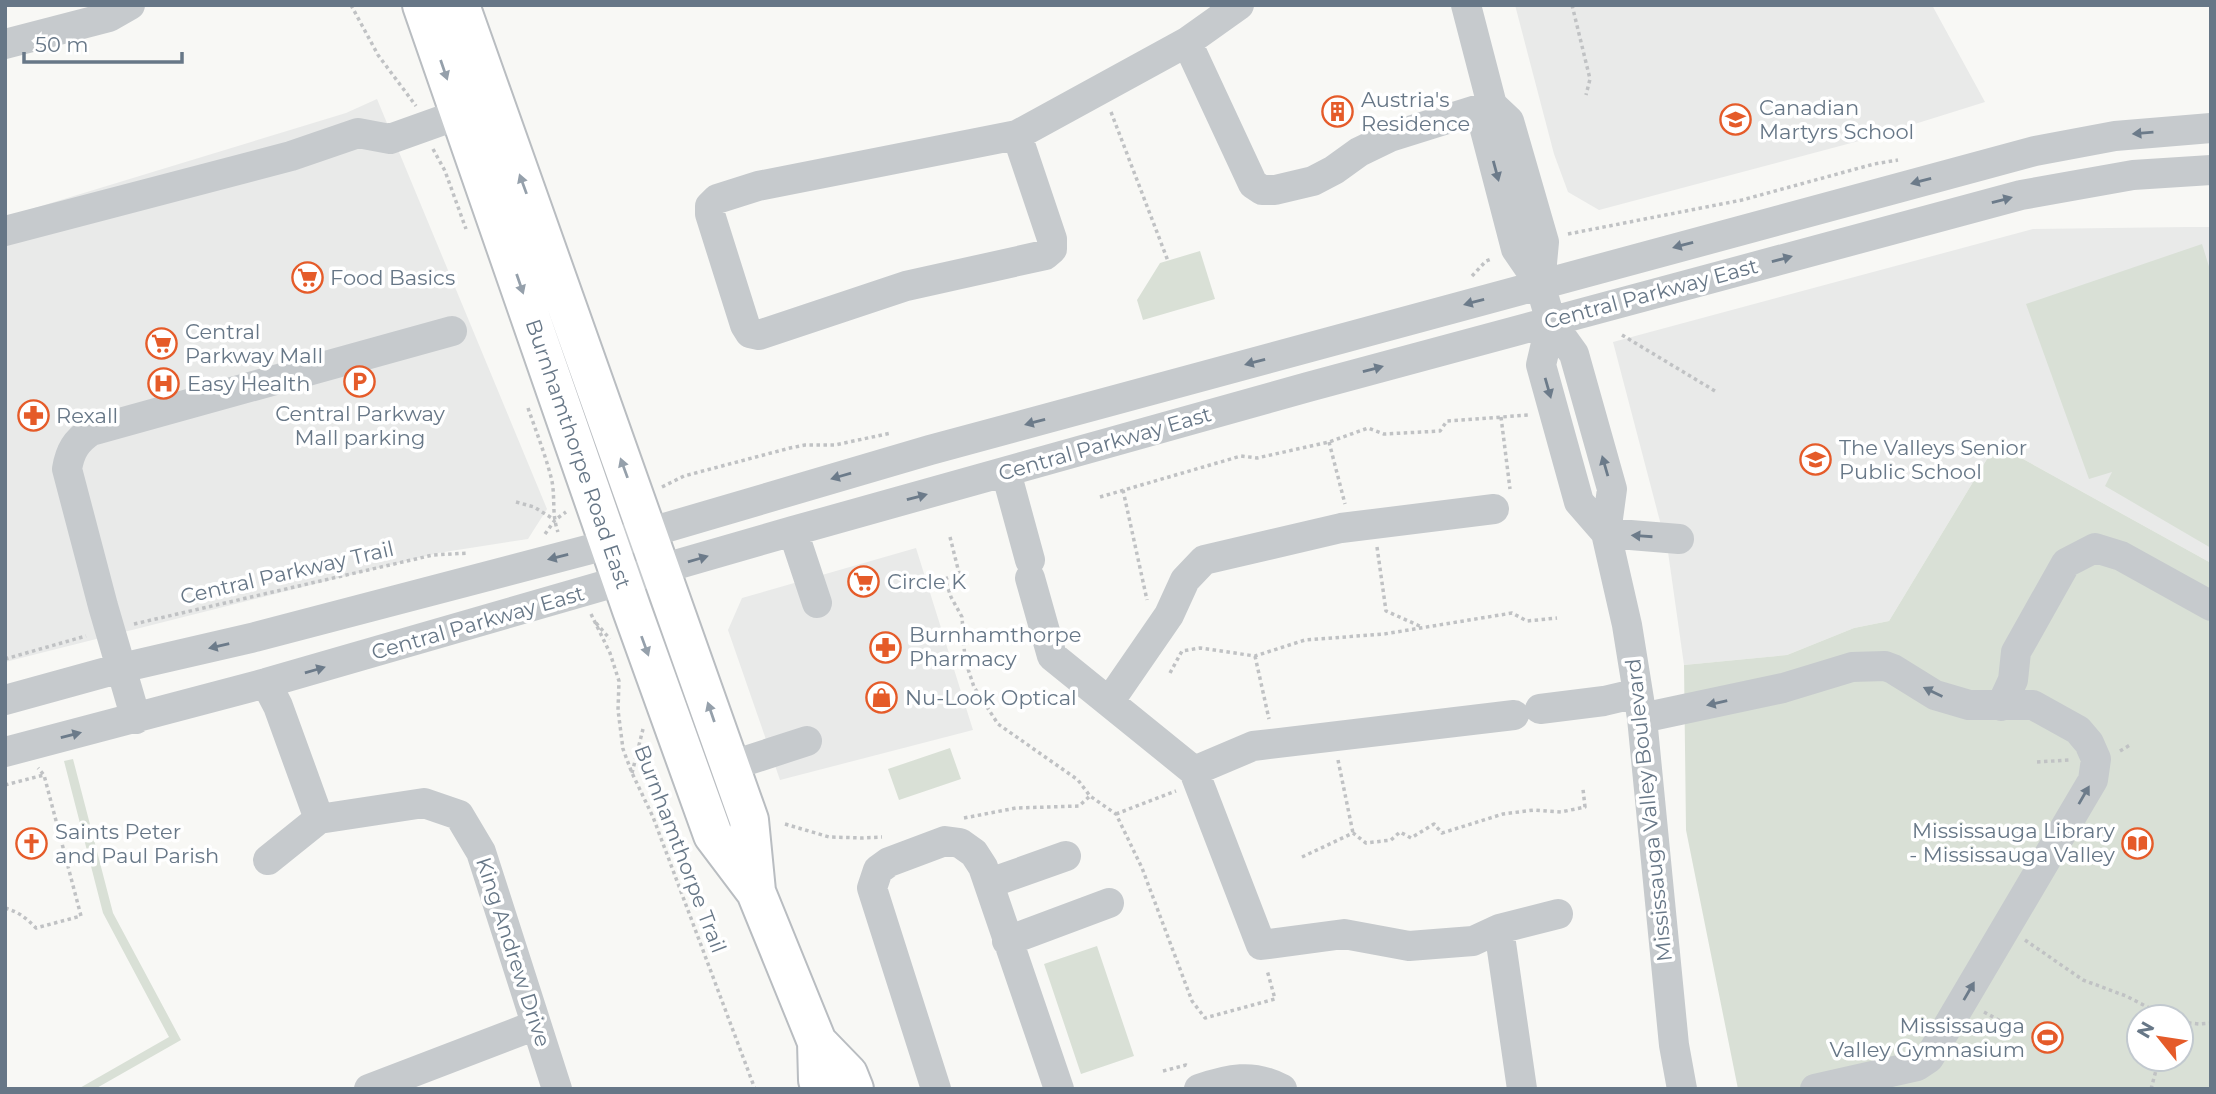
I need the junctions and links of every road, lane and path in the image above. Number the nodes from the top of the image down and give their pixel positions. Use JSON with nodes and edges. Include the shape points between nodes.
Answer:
{"nodes":[{"id":1,"x":130,"y":5,"type":"edge"},
{"id":2,"x":351,"y":5,"type":"edge"},
{"id":3,"x":422,"y":5,"type":"edge"},
{"id":4,"x":460,"y":5,"type":"edge"},
{"id":5,"x":1239,"y":5,"type":"edge"},
{"id":6,"x":1465,"y":5,"type":"edge"},
{"id":7,"x":1572,"y":5,"type":"edge"},
{"id":8,"x":1187,"y":42,"type":"junction"},
{"id":9,"x":5,"y":44,"type":"edge"},
{"id":10,"x":1102,"y":89,"type":"junction"},
{"id":11,"x":1586,"y":95,"type":"dead end"},
{"id":12,"x":414,"y":101,"type":"dead end"},
{"id":13,"x":1492,"y":105,"type":"junction"},
{"id":14,"x":460,"y":114,"type":"junction"},
{"id":15,"x":2211,"y":128,"type":"edge"},
{"id":16,"x":1017,"y":135,"type":"junction"},
{"id":17,"x":433,"y":149,"type":"dead end"},
{"id":18,"x":2211,"y":170,"type":"edge"},
{"id":19,"x":5,"y":231,"type":"edge"},
{"id":20,"x":467,"y":232,"type":"dead end"},
{"id":21,"x":1168,"y":261,"type":"dead end"},
{"id":22,"x":1540,"y":284,"type":"junction"},
{"id":23,"x":1551,"y":321,"type":"junction"},
{"id":24,"x":452,"y":331,"type":"dead end"},
{"id":25,"x":1622,"y":335,"type":"dead end"},
{"id":26,"x":1715,"y":391,"type":"dead end"},
{"id":27,"x":525,"y":399,"type":"dead end"},
{"id":28,"x":1538,"y":415,"type":"dead end"},
{"id":29,"x":1501,"y":417,"type":"junction"},
{"id":30,"x":1329,"y":442,"type":"junction"},
{"id":31,"x":1006,"y":472,"type":"junction"},
{"id":32,"x":1123,"y":490,"type":"junction"},
{"id":33,"x":1100,"y":497,"type":"dead end"},
{"id":34,"x":516,"y":502,"type":"dead end"},
{"id":35,"x":1494,"y":509,"type":"joint"},
{"id":36,"x":566,"y":512,"type":"dead end"},
{"id":37,"x":555,"y":520,"type":"junction"},
{"id":38,"x":1362,"y":525,"type":"junction"},
{"id":39,"x":557,"y":530,"type":"dead end"},
{"id":40,"x":793,"y":531,"type":"junction"},
{"id":41,"x":647,"y":532,"type":"junction"},
{"id":42,"x":1606,"y":533,"type":"junction"},
{"id":43,"x":543,"y":536,"type":"dead end"},
{"id":44,"x":950,"y":537,"type":"dead end"},
{"id":45,"x":1679,"y":539,"type":"dead end"},
{"id":46,"x":610,"y":544,"type":"junction"},
{"id":47,"x":476,"y":552,"type":"dead end"},
{"id":48,"x":661,"y":569,"type":"junction"},
{"id":49,"x":622,"y":582,"type":"junction"},
{"id":50,"x":817,"y":603,"type":"dead end"},
{"id":51,"x":2211,"y":606,"type":"edge"},
{"id":52,"x":1142,"y":610,"type":"dead end"},
{"id":53,"x":1557,"y":618,"type":"dead end"},
{"id":54,"x":1424,"y":628,"type":"junction"},
{"id":55,"x":110,"y":630,"type":"junction"},
{"id":56,"x":610,"y":639,"type":"dead end"},
{"id":57,"x":1255,"y":656,"type":"junction"},
{"id":58,"x":5,"y":659,"type":"edge"},
{"id":59,"x":121,"y":668,"type":"junction"},
{"id":60,"x":1170,"y":673,"type":"dead end"},
{"id":61,"x":267,"y":684,"type":"junction"},
{"id":62,"x":5,"y":700,"type":"edge"},
{"id":63,"x":1109,"y":702,"type":"junction"},
{"id":64,"x":1640,"y":706,"type":"junction"},
{"id":65,"x":2001,"y":706,"type":"junction"},
{"id":66,"x":136,"y":719,"type":"junction"},
{"id":67,"x":645,"y":723,"type":"dead end"},
{"id":68,"x":1333,"y":736,"type":"junction"},
{"id":69,"x":807,"y":741,"type":"dead end"},
{"id":70,"x":1275,"y":744,"type":"junction"},
{"id":71,"x":5,"y":752,"type":"edge"},
{"id":72,"x":36,"y":766,"type":"dead end"},
{"id":73,"x":730,"y":766,"type":"junction"},
{"id":74,"x":632,"y":773,"type":"junction"},
{"id":75,"x":44,"y":775,"type":"junction"},
{"id":76,"x":1184,"y":781,"type":"junction"},
{"id":77,"x":5,"y":785,"type":"edge"},
{"id":78,"x":1583,"y":789,"type":"dead end"},
{"id":79,"x":1116,"y":814,"type":"junction"},
{"id":80,"x":319,"y":819,"type":"junction"},
{"id":81,"x":1353,"y":833,"type":"junction"},
{"id":82,"x":1066,"y":856,"type":"dead end"},
{"id":83,"x":1302,"y":857,"type":"dead end"},
{"id":84,"x":268,"y":860,"type":"dead end"},
{"id":85,"x":989,"y":883,"type":"junction"},
{"id":86,"x":756,"y":891,"type":"junction"},
{"id":87,"x":1110,"y":903,"type":"dead end"},
{"id":88,"x":5,"y":908,"type":"edge"},
{"id":89,"x":1558,"y":914,"type":"dead end"},
{"id":90,"x":2007,"y":927,"type":"junction"},
{"id":91,"x":1499,"y":929,"type":"junction"},
{"id":92,"x":1007,"y":940,"type":"junction"},
{"id":93,"x":1261,"y":945,"type":"junction"},
{"id":94,"x":2140,"y":1003,"type":"edge"},
{"id":95,"x":536,"y":1025,"type":"junction"},
{"id":96,"x":817,"y":1042,"type":"junction"},
{"id":97,"x":1920,"y":1078,"type":"edge"},
{"id":98,"x":369,"y":1089,"type":"edge"},
{"id":99,"x":557,"y":1089,"type":"edge"},
{"id":100,"x":755,"y":1089,"type":"edge"},
{"id":101,"x":821,"y":1089,"type":"edge"},
{"id":102,"x":854,"y":1089,"type":"edge"},
{"id":103,"x":936,"y":1089,"type":"edge"},
{"id":104,"x":1059,"y":1089,"type":"edge"},
{"id":105,"x":1199,"y":1089,"type":"edge"},
{"id":106,"x":1282,"y":1089,"type":"edge"},
{"id":107,"x":1522,"y":1089,"type":"edge"},
{"id":108,"x":1682,"y":1089,"type":"edge"},
{"id":109,"x":1815,"y":1089,"type":"edge"}],
"edges":[{"from":1,"to":9,"type":"street","via":[[109,17]]},
{"from":2,"to":12,"type":"path","via":[[378,55]]},
{"from":3,"to":14,"type":"main road","name":"Burnhamthorpe Road East","one_way":true},
{"from":41,"to":4,"type":"main road","name":"Burnhamthorpe Road East","one_way":true},
{"from":5,"to":8,"type":"street"},
{"from":6,"to":13,"type":"street","name":"Mississauga Valley Boulevard"},
{"from":7,"to":11,"type":"path","via":[[1590,79]]},
{"from":8,"to":10,"type":"street"},
{"from":8,"to":13,"type":"street","via":[[1253,184],[1262,190],[1312,181],[1390,137]]},
{"from":10,"to":16,"type":"street"},
{"from":10,"to":21,"type":"path"},
{"from":13,"to":22,"type":"street","name":"Mississauga Valley Boulevard","via":[[1509,121],[1544,242]]},
{"from":14,"to":19,"type":"street","via":[[390,139],[358,133],[291,156]]},
{"from":14,"to":46,"type":"main road","name":"Burnhamthorpe Road East","one_way":true},
{"from":15,"to":22,"type":"street","name":"Central Parkway East","one_way":true,"via":[[2115,136],[2035,151]]},
{"from":16,"to":16,"type":"street","via":[[758,186],[717,199],[710,214],[744,325],[759,335],[906,286],[1045,255],[1052,249],[1052,239]]},
{"from":17,"to":20,"type":"path"},
{"from":23,"to":18,"type":"street","name":"Central Parkway East","one_way":true,"via":[[2021,195],[2133,175]]},
{"from":22,"to":23,"type":"street","name":"Mississauga Valley Boulevard"},
{"from":22,"to":41,"type":"street","name":"Central Parkway East","one_way":true},
{"from":31,"to":23,"type":"street","name":"Central Parkway East","one_way":true},
{"from":23,"to":42,"type":"street","name":"Mississauga Valley Boulevard","via":[[1541,365],[1579,502]]},
{"from":24,"to":55,"type":"street","via":[[101,428],[81,438],[70,453],[67,469]]},
{"from":25,"to":26,"type":"path"},
{"from":27,"to":37,"type":"path","via":[[551,477]]},
{"from":28,"to":29,"type":"path"},
{"from":29,"to":30,"type":"path","via":[[1447,421],[1440,431],[1384,434],[1368,428]]},
{"from":29,"to":35,"type":"path","via":[[1512,504]]},
{"from":30,"to":32,"type":"path","via":[[1257,458],[1241,456]]},
{"from":30,"to":38,"type":"path"},
{"from":40,"to":31,"type":"street","name":"Central Parkway East","one_way":true},
{"from":31,"to":63,"type":"street","via":[[1052,656]]},
{"from":32,"to":33,"type":"path"},
{"from":32,"to":52,"type":"path","via":[[1148,599]]},
{"from":34,"to":37,"type":"path"},
{"from":35,"to":38,"type":"street"},
{"from":36,"to":37,"type":"path"},
{"from":37,"to":39,"type":"path"},
{"from":37,"to":43,"type":"path"},
{"from":38,"to":54,"type":"path","via":[[1386,611]]},
{"from":38,"to":63,"type":"street","via":[[1204,560],[1185,580],[1169,615]]},
{"from":48,"to":40,"type":"street","name":"Central Parkway East","one_way":true},
{"from":40,"to":50,"type":"street"},
{"from":41,"to":46,"type":"street","name":"Central Parkway East"},
{"from":41,"to":48,"type":"main road","name":"Burnhamthorpe Road East"},
{"from":45,"to":42,"type":"street","one_way":true},
{"from":42,"to":64,"type":"street","name":"Mississauga Valley Boulevard"},
{"from":44,"to":79,"type":"path","via":[[959,573],[944,579],[962,617],[965,660],[974,687],[999,724],[1078,780],[1090,796]]},
{"from":46,"to":49,"type":"main road","name":"Burnhamthorpe Road East"},
{"from":46,"to":59,"type":"street","name":"Central Parkway East","one_way":true},
{"from":47,"to":55,"type":"path","name":"Central Parkway Trail","via":[[433,555]]},
{"from":48,"to":49,"type":"street","name":"Central Parkway East"},
{"from":73,"to":48,"type":"main road","name":"Burnhamthorpe Road East","one_way":true},
{"from":61,"to":49,"type":"street","name":"Central Parkway East","one_way":true},
{"from":49,"to":86,"type":"main road","name":"Burnhamthorpe Road East","one_way":true,"via":[[713,835]]},
{"from":51,"to":65,"type":"street","via":[[2121,556],[2095,548],[2067,563],[2016,652],[2013,680]]},
{"from":53,"to":54,"type":"path","via":[[1527,621],[1511,613]]},
{"from":54,"to":57,"type":"path","via":[[1306,640]]},
{"from":55,"to":58,"type":"path","name":"Central Parkway Trail"},
{"from":55,"to":59,"type":"street"},
{"from":56,"to":74,"type":"path","name":"Burnhamthorpe Trail","via":[[592,619],[616,669],[623,749]]},
{"from":57,"to":60,"type":"path","via":[[1182,650]]},
{"from":57,"to":70,"type":"path"},
{"from":59,"to":62,"type":"street","name":"Central Parkway East"},
{"from":59,"to":66,"type":"street"},
{"from":61,"to":66,"type":"street","name":"Central Parkway East"},
{"from":61,"to":80,"type":"street"},
{"from":63,"to":76,"type":"street"},
{"from":65,"to":64,"type":"street","one_way":true,"via":[[1969,705],[1935,695],[1885,666],[1852,667],[1783,688]]},
{"from":64,"to":68,"type":"street","via":[[1604,701]]},
{"from":64,"to":108,"type":"street","name":"Mississauga Valley Boulevard"},
{"from":90,"to":65,"type":"street","one_way":true,"via":[[2093,780],[2096,759],[2078,730],[2033,705]]},
{"from":71,"to":66,"type":"street","name":"Central Parkway East","one_way":true},
{"from":67,"to":74,"type":"path"},
{"from":68,"to":70,"type":"street"},
{"from":68,"to":81,"type":"path"},
{"from":69,"to":73,"type":"street"},
{"from":70,"to":76,"type":"street","via":[[1253,746]]},
{"from":72,"to":75,"type":"path"},
{"from":73,"to":86,"type":"main road","name":"Burnhamthorpe Road East","via":[[749,820]]},
{"from":74,"to":100,"type":"path","name":"Burnhamthorpe Trail","via":[[653,817]]},
{"from":75,"to":77,"type":"path"},
{"from":75,"to":88,"type":"path","via":[[81,916],[36,928],[25,916]]},
{"from":76,"to":79,"type":"path"},
{"from":76,"to":93,"type":"street"},
{"from":78,"to":81,"type":"path","via":[[1586,807],[1561,812],[1503,814],[1442,834],[1434,824],[1411,838],[1400,832],[1391,840],[1366,843]]},
{"from":79,"to":93,"type":"path","via":[[1142,868],[1192,1001],[1205,1018],[1275,999]]},
{"from":80,"to":84,"type":"street"},
{"from":80,"to":95,"type":"street","name":"King Andrew Drive","via":[[424,803],[459,815],[481,852]]},
{"from":81,"to":83,"type":"path"},
{"from":82,"to":85,"type":"street"},
{"from":85,"to":92,"type":"street"},
{"from":85,"to":103,"type":"street","via":[[974,853],[960,843],[945,841],[889,862],[878,870],[872,888]]},
{"from":86,"to":96,"type":"main road","name":"Burnhamthorpe Road East"},
{"from":87,"to":92,"type":"street"},
{"from":89,"to":91,"type":"street"},
{"from":90,"to":94,"type":"path","via":[[2083,980]]},
{"from":97,"to":90,"type":"street","one_way":true},
{"from":91,"to":93,"type":"street","via":[[1473,941],[1409,946],[1344,934]]},
{"from":91,"to":107,"type":"street"},
{"from":92,"to":104,"type":"street"},
{"from":95,"to":98,"type":"street"},
{"from":95,"to":99,"type":"street","name":"King Andrew Drive"},
{"from":96,"to":101,"type":"main road","name":"Burnhamthorpe Road East"},
{"from":96,"to":102,"type":"main road","name":"Burnhamthorpe Road East","via":[[848,1074]]},
{"from":97,"to":109,"type":"street"},
{"from":105,"to":106,"type":"street","via":[[1250,1078]]}]}
